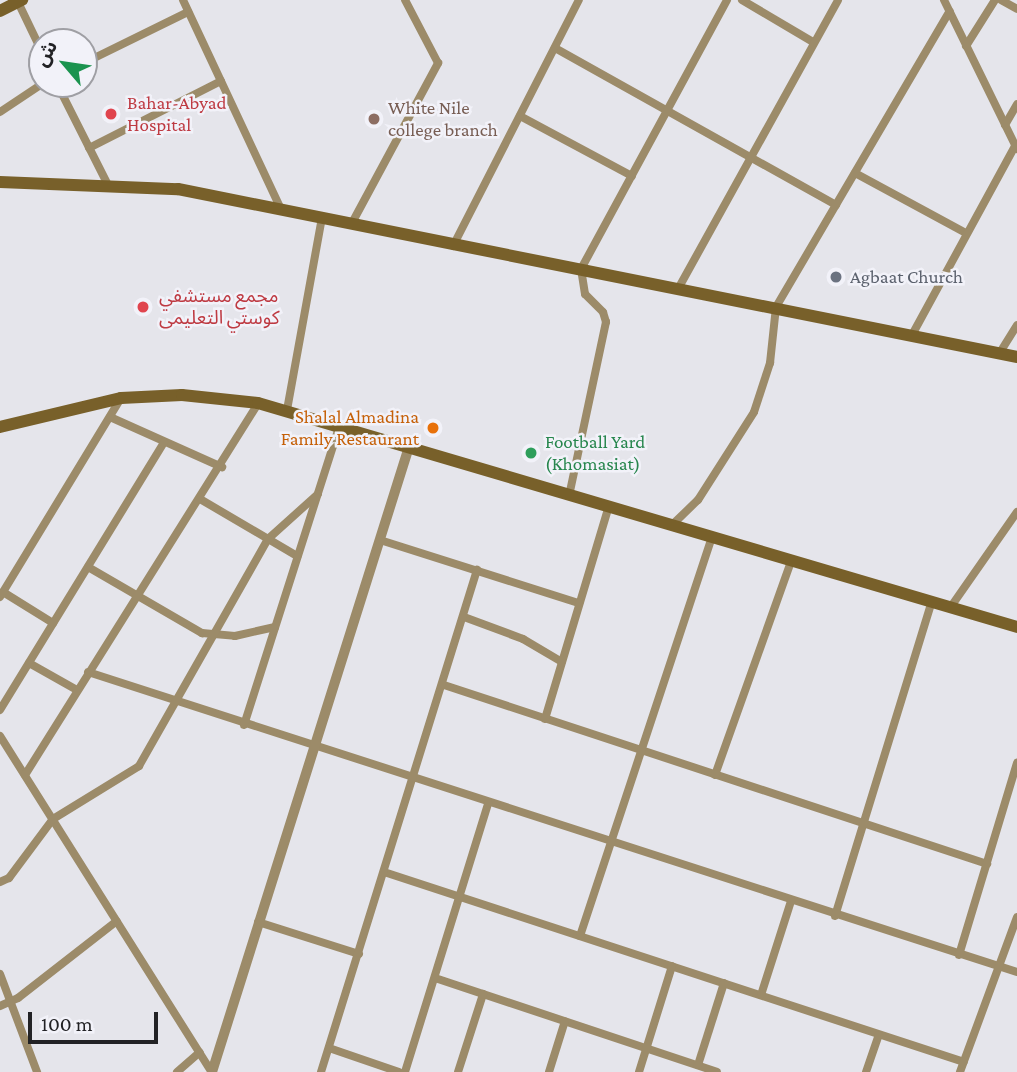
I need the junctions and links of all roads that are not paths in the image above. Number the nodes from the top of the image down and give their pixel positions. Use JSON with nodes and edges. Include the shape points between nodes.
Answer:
{"nodes":[{"id":1,"x":183,"y":0,"type":"edge"},
{"id":2,"x":405,"y":0,"type":"edge"},
{"id":3,"x":579,"y":0,"type":"edge"},
{"id":4,"x":727,"y":0,"type":"edge"},
{"id":5,"x":742,"y":0,"type":"edge"},
{"id":6,"x":838,"y":0,"type":"edge"},
{"id":7,"x":944,"y":0,"type":"edge"},
{"id":8,"x":995,"y":0,"type":"edge"},
{"id":9,"x":1001,"y":0,"type":"edge"},
{"id":10,"x":19,"y":1,"type":"edge"},
{"id":11,"x":1017,"y":9,"type":"edge"},
{"id":12,"x":0,"y":11,"type":"edge"},
{"id":13,"x":950,"y":11,"type":"junction"},
{"id":14,"x":188,"y":12,"type":"junction"},
{"id":15,"x":31,"y":28,"type":"edge"},
{"id":16,"x":813,"y":41,"type":"junction"},
{"id":17,"x":967,"y":46,"type":"junction"},
{"id":18,"x":555,"y":48,"type":"junction"},
{"id":19,"x":98,"y":55,"type":"edge"},
{"id":20,"x":221,"y":81,"type":"junction"},
{"id":21,"x":28,"y":93,"type":"edge"},
{"id":22,"x":64,"y":98,"type":"edge"},
{"id":23,"x":1017,"y":104,"type":"edge"},
{"id":24,"x":667,"y":111,"type":"junction"},
{"id":25,"x":0,"y":112,"type":"edge"},
{"id":26,"x":520,"y":116,"type":"junction"},
{"id":27,"x":1005,"y":125,"type":"junction"},
{"id":28,"x":89,"y":148,"type":"junction"},
{"id":29,"x":1016,"y":148,"type":"edge"},
{"id":30,"x":750,"y":156,"type":"junction"},
{"id":31,"x":855,"y":173,"type":"junction"},
{"id":32,"x":632,"y":176,"type":"junction"},
{"id":33,"x":0,"y":182,"type":"edge"},
{"id":34,"x":107,"y":183,"type":"junction"},
{"id":35,"x":836,"y":205,"type":"junction"},
{"id":36,"x":281,"y":209,"type":"junction"},
{"id":37,"x":322,"y":217,"type":"junction"},
{"id":38,"x":352,"y":223,"type":"junction"},
{"id":39,"x":967,"y":233,"type":"junction"},
{"id":40,"x":453,"y":246,"type":"junction"},
{"id":41,"x":581,"y":269,"type":"junction"},
{"id":42,"x":678,"y":289,"type":"junction"},
{"id":43,"x":776,"y":307,"type":"junction"},
{"id":44,"x":1017,"y":325,"type":"edge"},
{"id":45,"x":912,"y":335,"type":"junction"},
{"id":46,"x":999,"y":354,"type":"junction"},
{"id":47,"x":1017,"y":357,"type":"edge"},
{"id":48,"x":121,"y":398,"type":"junction"},
{"id":49,"x":258,"y":403,"type":"junction"},
{"id":50,"x":287,"y":411,"type":"junction"},
{"id":51,"x":110,"y":417,"type":"junction"},
{"id":52,"x":340,"y":425,"type":"junction"},
{"id":53,"x":0,"y":427,"type":"edge"},
{"id":54,"x":164,"y":442,"type":"junction"},
{"id":55,"x":409,"y":447,"type":"junction"},
{"id":56,"x":222,"y":467,"type":"junction"},
{"id":57,"x":318,"y":494,"type":"junction"},
{"id":58,"x":569,"y":496,"type":"junction"},
{"id":59,"x":200,"y":499,"type":"junction"},
{"id":60,"x":608,"y":509,"type":"junction"},
{"id":61,"x":1017,"y":512,"type":"edge"},
{"id":62,"x":672,"y":525,"type":"junction"},
{"id":63,"x":712,"y":537,"type":"junction"},
{"id":64,"x":268,"y":539,"type":"junction"},
{"id":65,"x":380,"y":540,"type":"junction"},
{"id":66,"x":297,"y":556,"type":"junction"},
{"id":67,"x":791,"y":561,"type":"junction"},
{"id":68,"x":88,"y":567,"type":"junction"},
{"id":69,"x":477,"y":570,"type":"junction"},
{"id":70,"x":2,"y":594,"type":"edge"},
{"id":71,"x":136,"y":596,"type":"junction"},
{"id":72,"x":579,"y":603,"type":"junction"},
{"id":73,"x":932,"y":603,"type":"junction"},
{"id":74,"x":950,"y":608,"type":"junction"},
{"id":75,"x":464,"y":617,"type":"junction"},
{"id":76,"x":53,"y":623,"type":"junction"},
{"id":77,"x":275,"y":627,"type":"junction"},
{"id":78,"x":1017,"y":627,"type":"edge"},
{"id":79,"x":210,"y":635,"type":"junction"},
{"id":80,"x":562,"y":662,"type":"junction"},
{"id":81,"x":29,"y":663,"type":"junction"},
{"id":82,"x":88,"y":672,"type":"junction"},
{"id":83,"x":444,"y":685,"type":"junction"},
{"id":84,"x":77,"y":690,"type":"junction"},
{"id":85,"x":173,"y":700,"type":"junction"},
{"id":86,"x":0,"y":710,"type":"edge"},
{"id":87,"x":545,"y":719,"type":"junction"},
{"id":88,"x":244,"y":724,"type":"junction"},
{"id":89,"x":0,"y":736,"type":"edge"},
{"id":90,"x":313,"y":747,"type":"junction"},
{"id":91,"x":642,"y":750,"type":"junction"},
{"id":92,"x":1016,"y":768,"type":"edge"},
{"id":93,"x":25,"y":775,"type":"junction"},
{"id":94,"x":715,"y":775,"type":"junction"},
{"id":95,"x":414,"y":780,"type":"junction"},
{"id":96,"x":488,"y":803,"type":"junction"},
{"id":97,"x":53,"y":819,"type":"junction"},
{"id":98,"x":864,"y":824,"type":"junction"},
{"id":99,"x":611,"y":843,"type":"junction"},
{"id":100,"x":987,"y":864,"type":"junction"},
{"id":101,"x":384,"y":872,"type":"junction"},
{"id":102,"x":0,"y":882,"type":"edge"},
{"id":103,"x":459,"y":896,"type":"junction"},
{"id":104,"x":791,"y":901,"type":"junction"},
{"id":105,"x":835,"y":916,"type":"junction"},
{"id":106,"x":1017,"y":919,"type":"edge"},
{"id":107,"x":117,"y":921,"type":"junction"},
{"id":108,"x":258,"y":922,"type":"junction"},
{"id":109,"x":580,"y":936,"type":"junction"},
{"id":110,"x":359,"y":954,"type":"junction"},
{"id":111,"x":959,"y":955,"type":"junction"},
{"id":112,"x":672,"y":966,"type":"junction"},
{"id":113,"x":1000,"y":967,"type":"junction"},
{"id":114,"x":1017,"y":972,"type":"edge"},
{"id":115,"x":0,"y":974,"type":"edge"},
{"id":116,"x":435,"y":978,"type":"junction"},
{"id":117,"x":724,"y":983,"type":"junction"},
{"id":118,"x":484,"y":994,"type":"junction"},
{"id":119,"x":761,"y":995,"type":"junction"},
{"id":120,"x":12,"y":1002,"type":"junction"},
{"id":121,"x":0,"y":1006,"type":"edge"},
{"id":122,"x":565,"y":1021,"type":"junction"},
{"id":123,"x":879,"y":1035,"type":"junction"},
{"id":124,"x":329,"y":1048,"type":"junction"},
{"id":125,"x":646,"y":1048,"type":"junction"},
{"id":126,"x":200,"y":1052,"type":"junction"},
{"id":127,"x":964,"y":1062,"type":"junction"},
{"id":128,"x":698,"y":1065,"type":"junction"},
{"id":129,"x":394,"y":1071,"type":"edge"},
{"id":130,"x":37,"y":1072,"type":"edge"},
{"id":131,"x":177,"y":1072,"type":"edge"},
{"id":132,"x":212,"y":1072,"type":"edge"},
{"id":133,"x":321,"y":1072,"type":"edge"},
{"id":134,"x":405,"y":1072,"type":"edge"},
{"id":135,"x":458,"y":1072,"type":"edge"},
{"id":136,"x":549,"y":1072,"type":"edge"},
{"id":137,"x":639,"y":1072,"type":"edge"},
{"id":138,"x":717,"y":1072,"type":"edge"},
{"id":139,"x":866,"y":1072,"type":"edge"},
{"id":140,"x":960,"y":1072,"type":"edge"}],
"edges":[{"from":1,"to":14,"type":"street"},
{"from":2,"to":38,"type":"street","via":[[438,63]]},
{"from":3,"to":18,"type":"street"},
{"from":4,"to":24,"type":"street"},
{"from":5,"to":16,"type":"street"},
{"from":6,"to":16,"type":"street"},
{"from":7,"to":13,"type":"street"},
{"from":8,"to":17,"type":"street"},
{"from":9,"to":11,"type":"street"},
{"from":10,"to":12,"type":"main road"},
{"from":10,"to":15,"type":"street"},
{"from":13,"to":17,"type":"street"},
{"from":13,"to":31,"type":"street"},
{"from":14,"to":19,"type":"street"},
{"from":14,"to":20,"type":"street"},
{"from":16,"to":30,"type":"street"},
{"from":17,"to":27,"type":"street"},
{"from":18,"to":24,"type":"street"},
{"from":18,"to":26,"type":"street"},
{"from":20,"to":28,"type":"street"},
{"from":20,"to":36,"type":"street"},
{"from":21,"to":25,"type":"street"},
{"from":22,"to":28,"type":"street"},
{"from":23,"to":27,"type":"street"},
{"from":24,"to":30,"type":"street"},
{"from":24,"to":32,"type":"street"},
{"from":26,"to":32,"type":"street"},
{"from":26,"to":40,"type":"street"},
{"from":27,"to":29,"type":"street"},
{"from":28,"to":34,"type":"street"},
{"from":29,"to":39,"type":"street"},
{"from":30,"to":35,"type":"street"},
{"from":30,"to":42,"type":"street"},
{"from":31,"to":35,"type":"street"},
{"from":31,"to":39,"type":"street"},
{"from":32,"to":41,"type":"street"},
{"from":33,"to":34,"type":"main road"},
{"from":34,"to":36,"type":"main road","via":[[178,189]]},
{"from":35,"to":43,"type":"street"},
{"from":36,"to":37,"type":"main road"},
{"from":37,"to":38,"type":"main road"},
{"from":37,"to":50,"type":"street"},
{"from":38,"to":40,"type":"main road"},
{"from":39,"to":45,"type":"street"},
{"from":40,"to":41,"type":"main road"},
{"from":41,"to":42,"type":"main road"},
{"from":41,"to":58,"type":"street","via":[[585,293],[606,322]]},
{"from":42,"to":43,"type":"main road"},
{"from":43,"to":45,"type":"main road"},
{"from":43,"to":62,"type":"street","via":[[770,363],[754,412],[698,500]]},
{"from":44,"to":46,"type":"street"},
{"from":45,"to":46,"type":"main road"},
{"from":46,"to":47,"type":"main road"},
{"from":48,"to":49,"type":"main road","via":[[182,395]]},
{"from":48,"to":51,"type":"street"},
{"from":48,"to":53,"type":"main road"},
{"from":49,"to":50,"type":"main road"},
{"from":49,"to":56,"type":"street"},
{"from":50,"to":52,"type":"main road"},
{"from":51,"to":54,"type":"street"},
{"from":51,"to":70,"type":"street"},
{"from":52,"to":55,"type":"main road"},
{"from":52,"to":57,"type":"street"},
{"from":54,"to":56,"type":"street"},
{"from":54,"to":68,"type":"street"},
{"from":55,"to":58,"type":"main road"},
{"from":55,"to":65,"type":"street"},
{"from":56,"to":59,"type":"street"},
{"from":57,"to":64,"type":"street"},
{"from":57,"to":66,"type":"street"},
{"from":58,"to":60,"type":"main road"},
{"from":59,"to":64,"type":"street"},
{"from":59,"to":71,"type":"street"},
{"from":60,"to":62,"type":"main road"},
{"from":60,"to":72,"type":"street"},
{"from":61,"to":74,"type":"street"},
{"from":62,"to":63,"type":"main road"},
{"from":63,"to":67,"type":"main road"},
{"from":63,"to":91,"type":"street"},
{"from":64,"to":66,"type":"street"},
{"from":64,"to":79,"type":"street"},
{"from":65,"to":69,"type":"street"},
{"from":65,"to":90,"type":"street"},
{"from":66,"to":77,"type":"street"},
{"from":67,"to":73,"type":"main road"},
{"from":67,"to":94,"type":"street"},
{"from":68,"to":71,"type":"street"},
{"from":68,"to":76,"type":"street"},
{"from":69,"to":72,"type":"street"},
{"from":69,"to":75,"type":"street"},
{"from":70,"to":76,"type":"street"},
{"from":71,"to":79,"type":"street"},
{"from":71,"to":82,"type":"street"},
{"from":72,"to":80,"type":"street"},
{"from":73,"to":74,"type":"main road"},
{"from":73,"to":98,"type":"street"},
{"from":74,"to":78,"type":"main road"},
{"from":75,"to":80,"type":"street","via":[[523,639]]},
{"from":75,"to":83,"type":"street"},
{"from":76,"to":81,"type":"street"},
{"from":77,"to":79,"type":"street","via":[[235,636]]},
{"from":77,"to":88,"type":"street"},
{"from":79,"to":85,"type":"street"},
{"from":80,"to":87,"type":"street"},
{"from":81,"to":84,"type":"street"},
{"from":81,"to":86,"type":"street"},
{"from":82,"to":84,"type":"street"},
{"from":82,"to":85,"type":"street"},
{"from":83,"to":87,"type":"street"},
{"from":83,"to":95,"type":"street"},
{"from":84,"to":93,"type":"street"},
{"from":85,"to":88,"type":"street"},
{"from":85,"to":97,"type":"street","via":[[139,766]]},
{"from":87,"to":91,"type":"street"},
{"from":88,"to":90,"type":"street"},
{"from":89,"to":93,"type":"street"},
{"from":90,"to":95,"type":"street"},
{"from":90,"to":108,"type":"street"},
{"from":91,"to":94,"type":"street"},
{"from":91,"to":99,"type":"street"},
{"from":92,"to":100,"type":"street"},
{"from":93,"to":97,"type":"street"},
{"from":94,"to":98,"type":"street"},
{"from":95,"to":96,"type":"street"},
{"from":95,"to":101,"type":"street"},
{"from":96,"to":99,"type":"street"},
{"from":96,"to":103,"type":"street"},
{"from":97,"to":102,"type":"street","via":[[9,878]]},
{"from":97,"to":107,"type":"street"},
{"from":98,"to":100,"type":"street"},
{"from":98,"to":105,"type":"street"},
{"from":99,"to":104,"type":"street"},
{"from":99,"to":109,"type":"street"},
{"from":100,"to":111,"type":"street"},
{"from":101,"to":103,"type":"street"},
{"from":101,"to":110,"type":"street"},
{"from":103,"to":109,"type":"street"},
{"from":103,"to":116,"type":"street"},
{"from":104,"to":105,"type":"street"},
{"from":104,"to":119,"type":"street"},
{"from":105,"to":111,"type":"street"},
{"from":106,"to":113,"type":"street"},
{"from":107,"to":120,"type":"street"},
{"from":107,"to":126,"type":"street"},
{"from":108,"to":110,"type":"street"},
{"from":108,"to":132,"type":"street"},
{"from":109,"to":112,"type":"street"},
{"from":110,"to":124,"type":"street"},
{"from":111,"to":113,"type":"street"},
{"from":112,"to":117,"type":"street"},
{"from":112,"to":125,"type":"street"},
{"from":113,"to":114,"type":"street"},
{"from":113,"to":127,"type":"street"},
{"from":115,"to":120,"type":"street"},
{"from":116,"to":118,"type":"street"},
{"from":116,"to":134,"type":"street"},
{"from":117,"to":119,"type":"street"},
{"from":117,"to":128,"type":"street"},
{"from":118,"to":122,"type":"street"},
{"from":118,"to":135,"type":"street"},
{"from":119,"to":123,"type":"street"},
{"from":120,"to":121,"type":"street"},
{"from":120,"to":130,"type":"street"},
{"from":122,"to":125,"type":"street"},
{"from":122,"to":136,"type":"street"},
{"from":123,"to":127,"type":"street"},
{"from":123,"to":139,"type":"street"},
{"from":124,"to":129,"type":"street"},
{"from":124,"to":133,"type":"street"},
{"from":125,"to":128,"type":"street"},
{"from":125,"to":137,"type":"street"},
{"from":126,"to":131,"type":"street"},
{"from":126,"to":132,"type":"street"},
{"from":127,"to":140,"type":"street"},
{"from":128,"to":138,"type":"street"}]}
